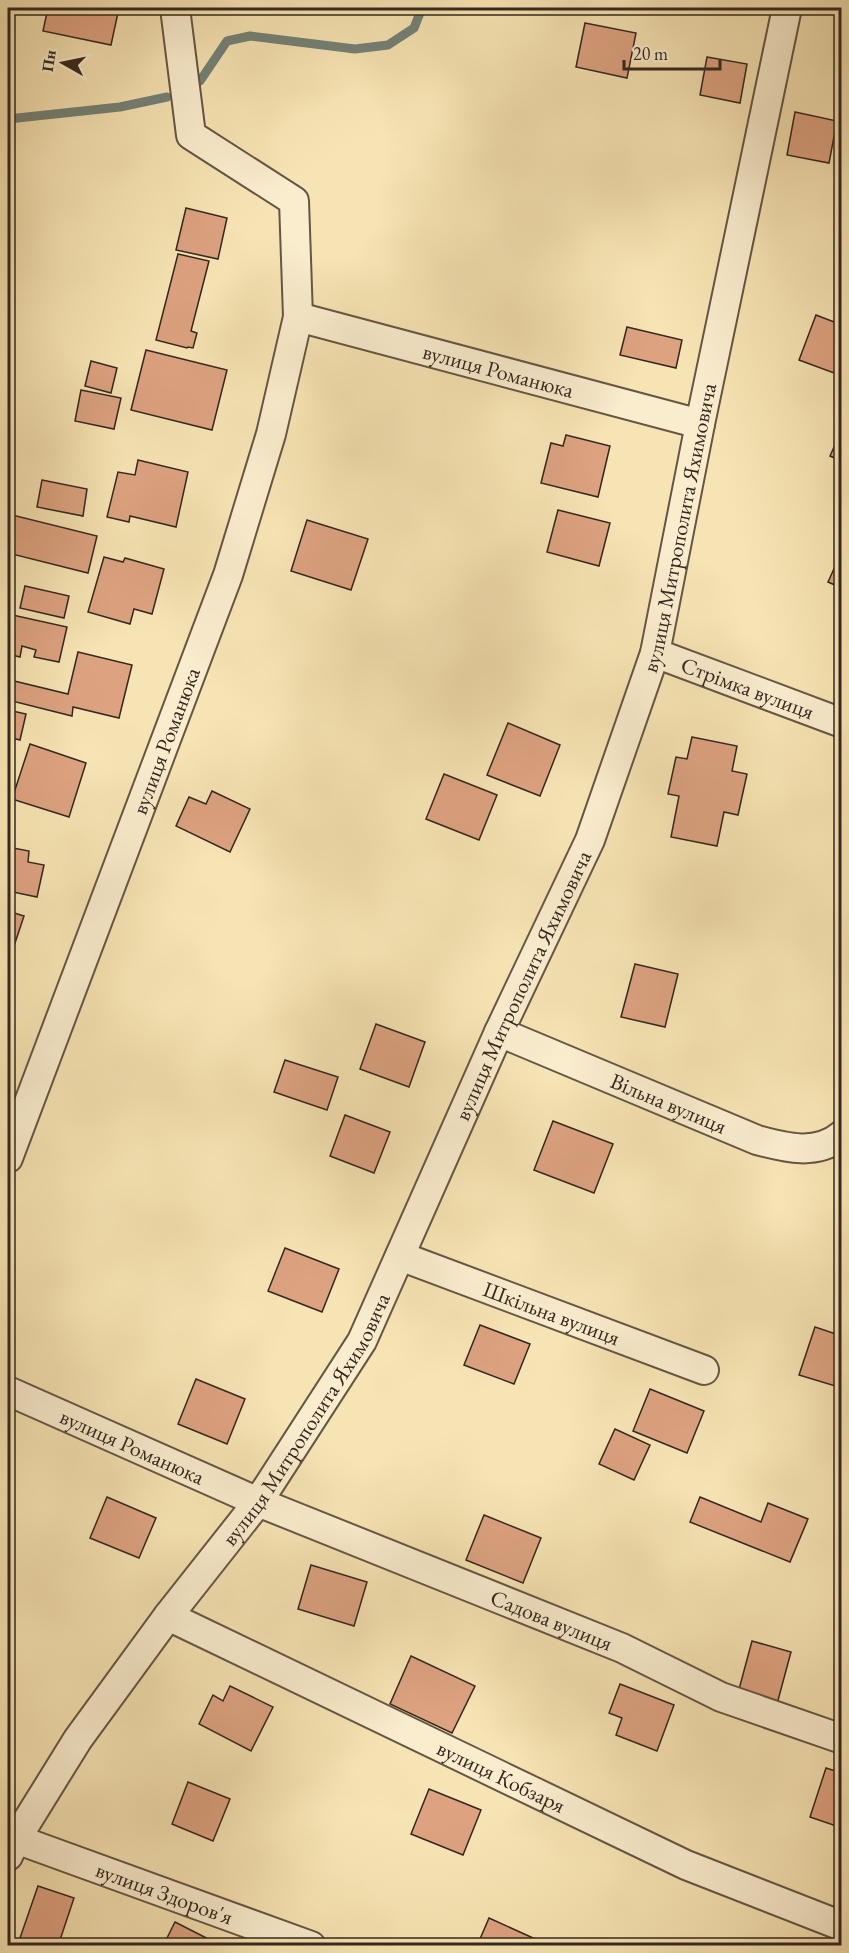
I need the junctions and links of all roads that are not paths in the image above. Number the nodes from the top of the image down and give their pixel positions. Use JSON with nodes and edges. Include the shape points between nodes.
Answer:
{"nodes":[{"id":1,"x":175,"y":8,"type":"edge"},
{"id":2,"x":787,"y":8,"type":"edge"},
{"id":3,"x":298,"y":317,"type":"junction"},
{"id":4,"x":700,"y":423,"type":"junction"},
{"id":5,"x":655,"y":653,"type":"junction"},
{"id":6,"x":842,"y":723,"type":"edge"},
{"id":7,"x":499,"y":1032,"type":"junction"},
{"id":8,"x":842,"y":1135,"type":"edge"},
{"id":9,"x":8,"y":1158,"type":"edge"},
{"id":10,"x":400,"y":1256,"type":"junction"},
{"id":11,"x":704,"y":1370,"type":"dead end"},
{"id":12,"x":8,"y":1391,"type":"edge"},
{"id":13,"x":258,"y":1502,"type":"junction"},
{"id":14,"x":168,"y":1616,"type":"junction"},
{"id":15,"x":842,"y":1739,"type":"edge"},
{"id":16,"x":12,"y":1848,"type":"edge"},
{"id":17,"x":842,"y":1926,"type":"edge"},
{"id":18,"x":311,"y":1946,"type":"edge"}],
"edges":[{"from":1,"to":3,"type":"street","name":"вулиця Романюка","via":[[191,135],[294,201]]},
{"from":2,"to":4,"type":"street","name":"вулиця Митрополита Яхимовича"},
{"from":3,"to":4,"type":"street","name":"вулиця Романюка"},
{"from":3,"to":9,"type":"street","name":"вулиця Романюка","via":[[271,434],[228,575]]},
{"from":4,"to":5,"type":"street","name":"вулиця Митрополита Яхимовича"},
{"from":5,"to":6,"type":"street","name":"Стрімка вулиця"},
{"from":5,"to":7,"type":"street","name":"вулиця Митрополита Яхимовича","via":[[590,840]]},
{"from":7,"to":8,"type":"street","name":"Вільна вулиця","via":[[758,1140],[805,1149],[820,1147]]},
{"from":7,"to":10,"type":"street","name":"вулиця Митрополита Яхимовича"},
{"from":10,"to":11,"type":"street","name":"Шкільна вулиця"},
{"from":10,"to":13,"type":"street","name":"вулиця Митрополита Яхимовича","via":[[362,1341]]},
{"from":12,"to":13,"type":"street","name":"вулиця Романюка"},
{"from":13,"to":14,"type":"street","name":"вулиця Митрополита Яхимовича"},
{"from":13,"to":15,"type":"street","name":"Садова вулиця","via":[[622,1648],[721,1697]]},
{"from":14,"to":16,"type":"street","name":"вулиця Митрополита Яхимовича","via":[[78,1739]]},
{"from":14,"to":17,"type":"street","name":"вулиця Кобзаря","via":[[686,1865]]},
{"from":16,"to":18,"type":"street","name":"вулиця Здоров'я"}]}
